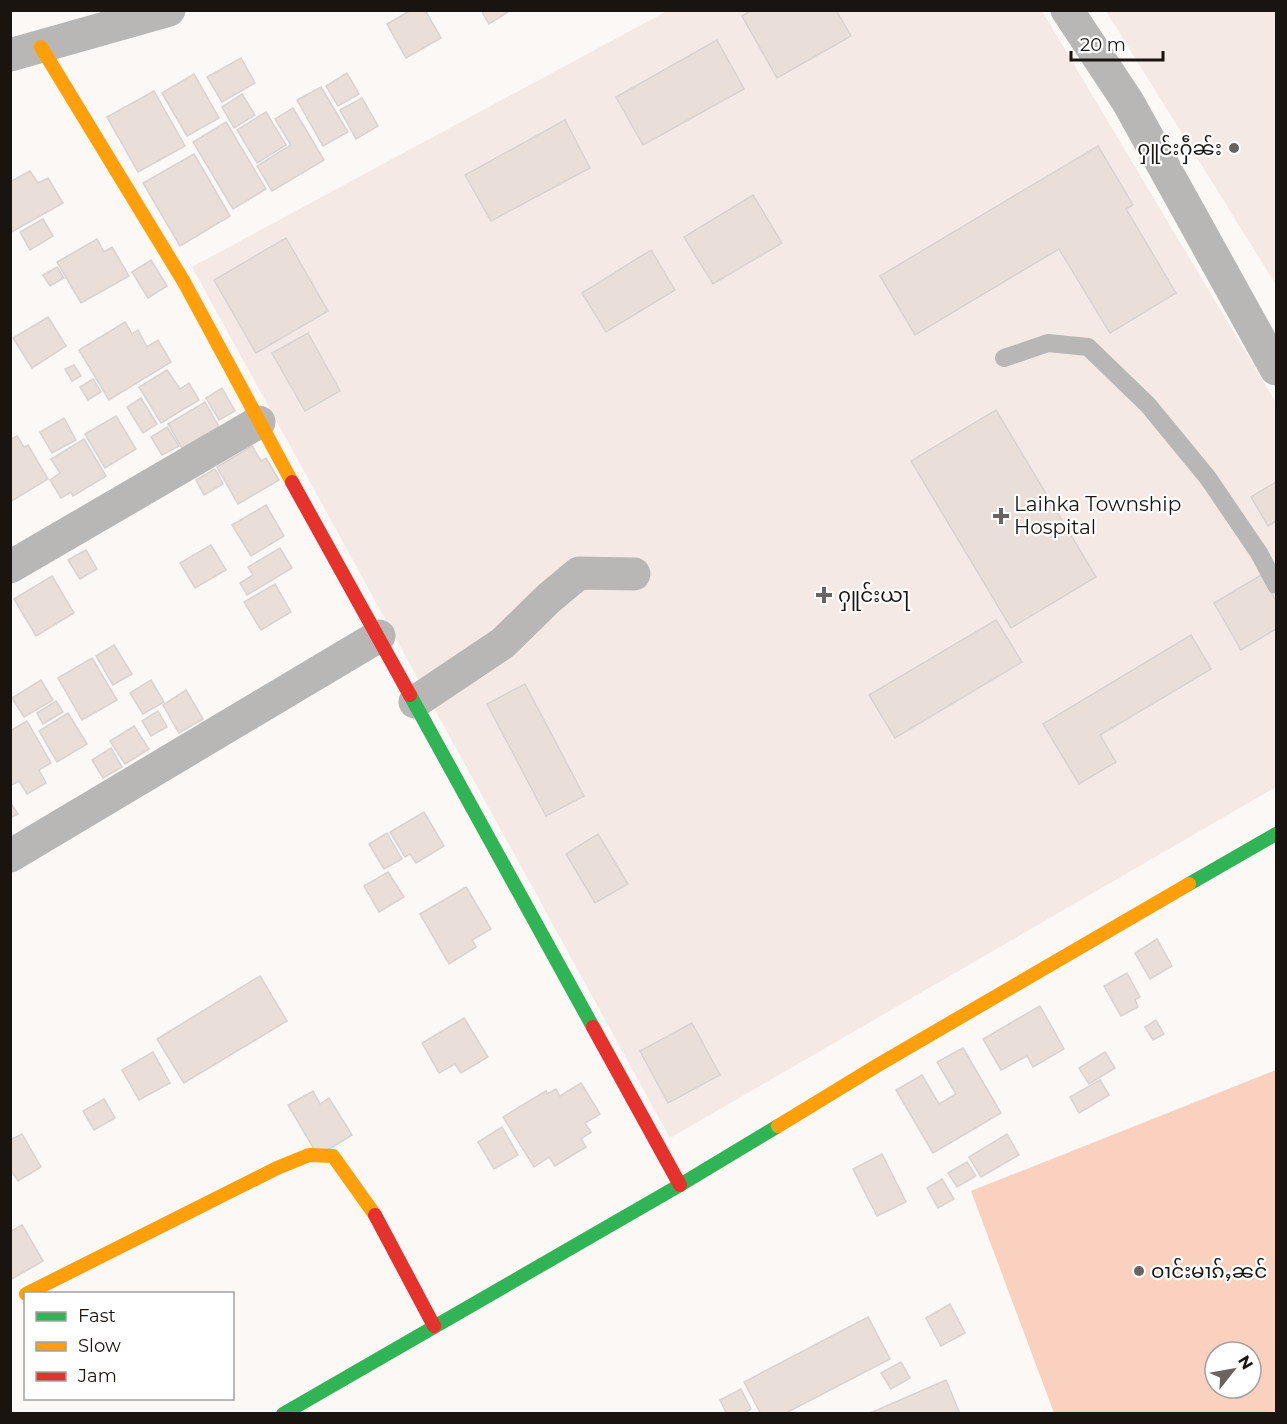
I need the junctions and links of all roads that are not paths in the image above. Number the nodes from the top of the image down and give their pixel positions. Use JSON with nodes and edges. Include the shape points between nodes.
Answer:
{"nodes":[{"id":1,"x":1067,"y":10,"type":"edge"},
{"id":2,"x":153,"y":13,"type":"edge"},
{"id":3,"x":26,"y":51,"type":"edge"},
{"id":4,"x":1004,"y":358,"type":"dead end"},
{"id":5,"x":1276,"y":369,"type":"edge"},
{"id":6,"x":259,"y":422,"type":"junction"},
{"id":7,"x":10,"y":567,"type":"edge"},
{"id":8,"x":634,"y":574,"type":"dead end"},
{"id":9,"x":1276,"y":585,"type":"edge"},
{"id":10,"x":379,"y":636,"type":"junction"},
{"id":11,"x":415,"y":702,"type":"junction"},
{"id":12,"x":1276,"y":834,"type":"edge"},
{"id":13,"x":10,"y":856,"type":"edge"},
{"id":14,"x":680,"y":1185,"type":"junction"},
{"id":15,"x":30,"y":1292,"type":"edge"},
{"id":16,"x":24,"y":1295,"type":"edge"},
{"id":17,"x":10,"y":1301,"type":"edge"},
{"id":18,"x":434,"y":1326,"type":"junction"},
{"id":19,"x":283,"y":1413,"type":"edge"}],
"edges":[{"from":1,"to":5,"type":"street","via":[[1128,102]]},
{"from":2,"to":3,"type":"street"},
{"from":3,"to":6,"type":"street","via":[[184,282]]},
{"from":4,"to":9,"type":"lane","via":[[1048,343],[1088,347],[1148,405],[1208,477]]},
{"from":6,"to":7,"type":"street"},
{"from":6,"to":10,"type":"street"},
{"from":8,"to":11,"type":"street","via":[[579,573],[503,643]]},
{"from":10,"to":11,"type":"street"},
{"from":10,"to":13,"type":"street"},
{"from":11,"to":14,"type":"street"},
{"from":12,"to":14,"type":"street"},
{"from":14,"to":18,"type":"street"},
{"from":15,"to":18,"type":"street","via":[[277,1168],[309,1155],[333,1156],[375,1214]]},
{"from":16,"to":17,"type":"street"},
{"from":18,"to":19,"type":"street"}]}
